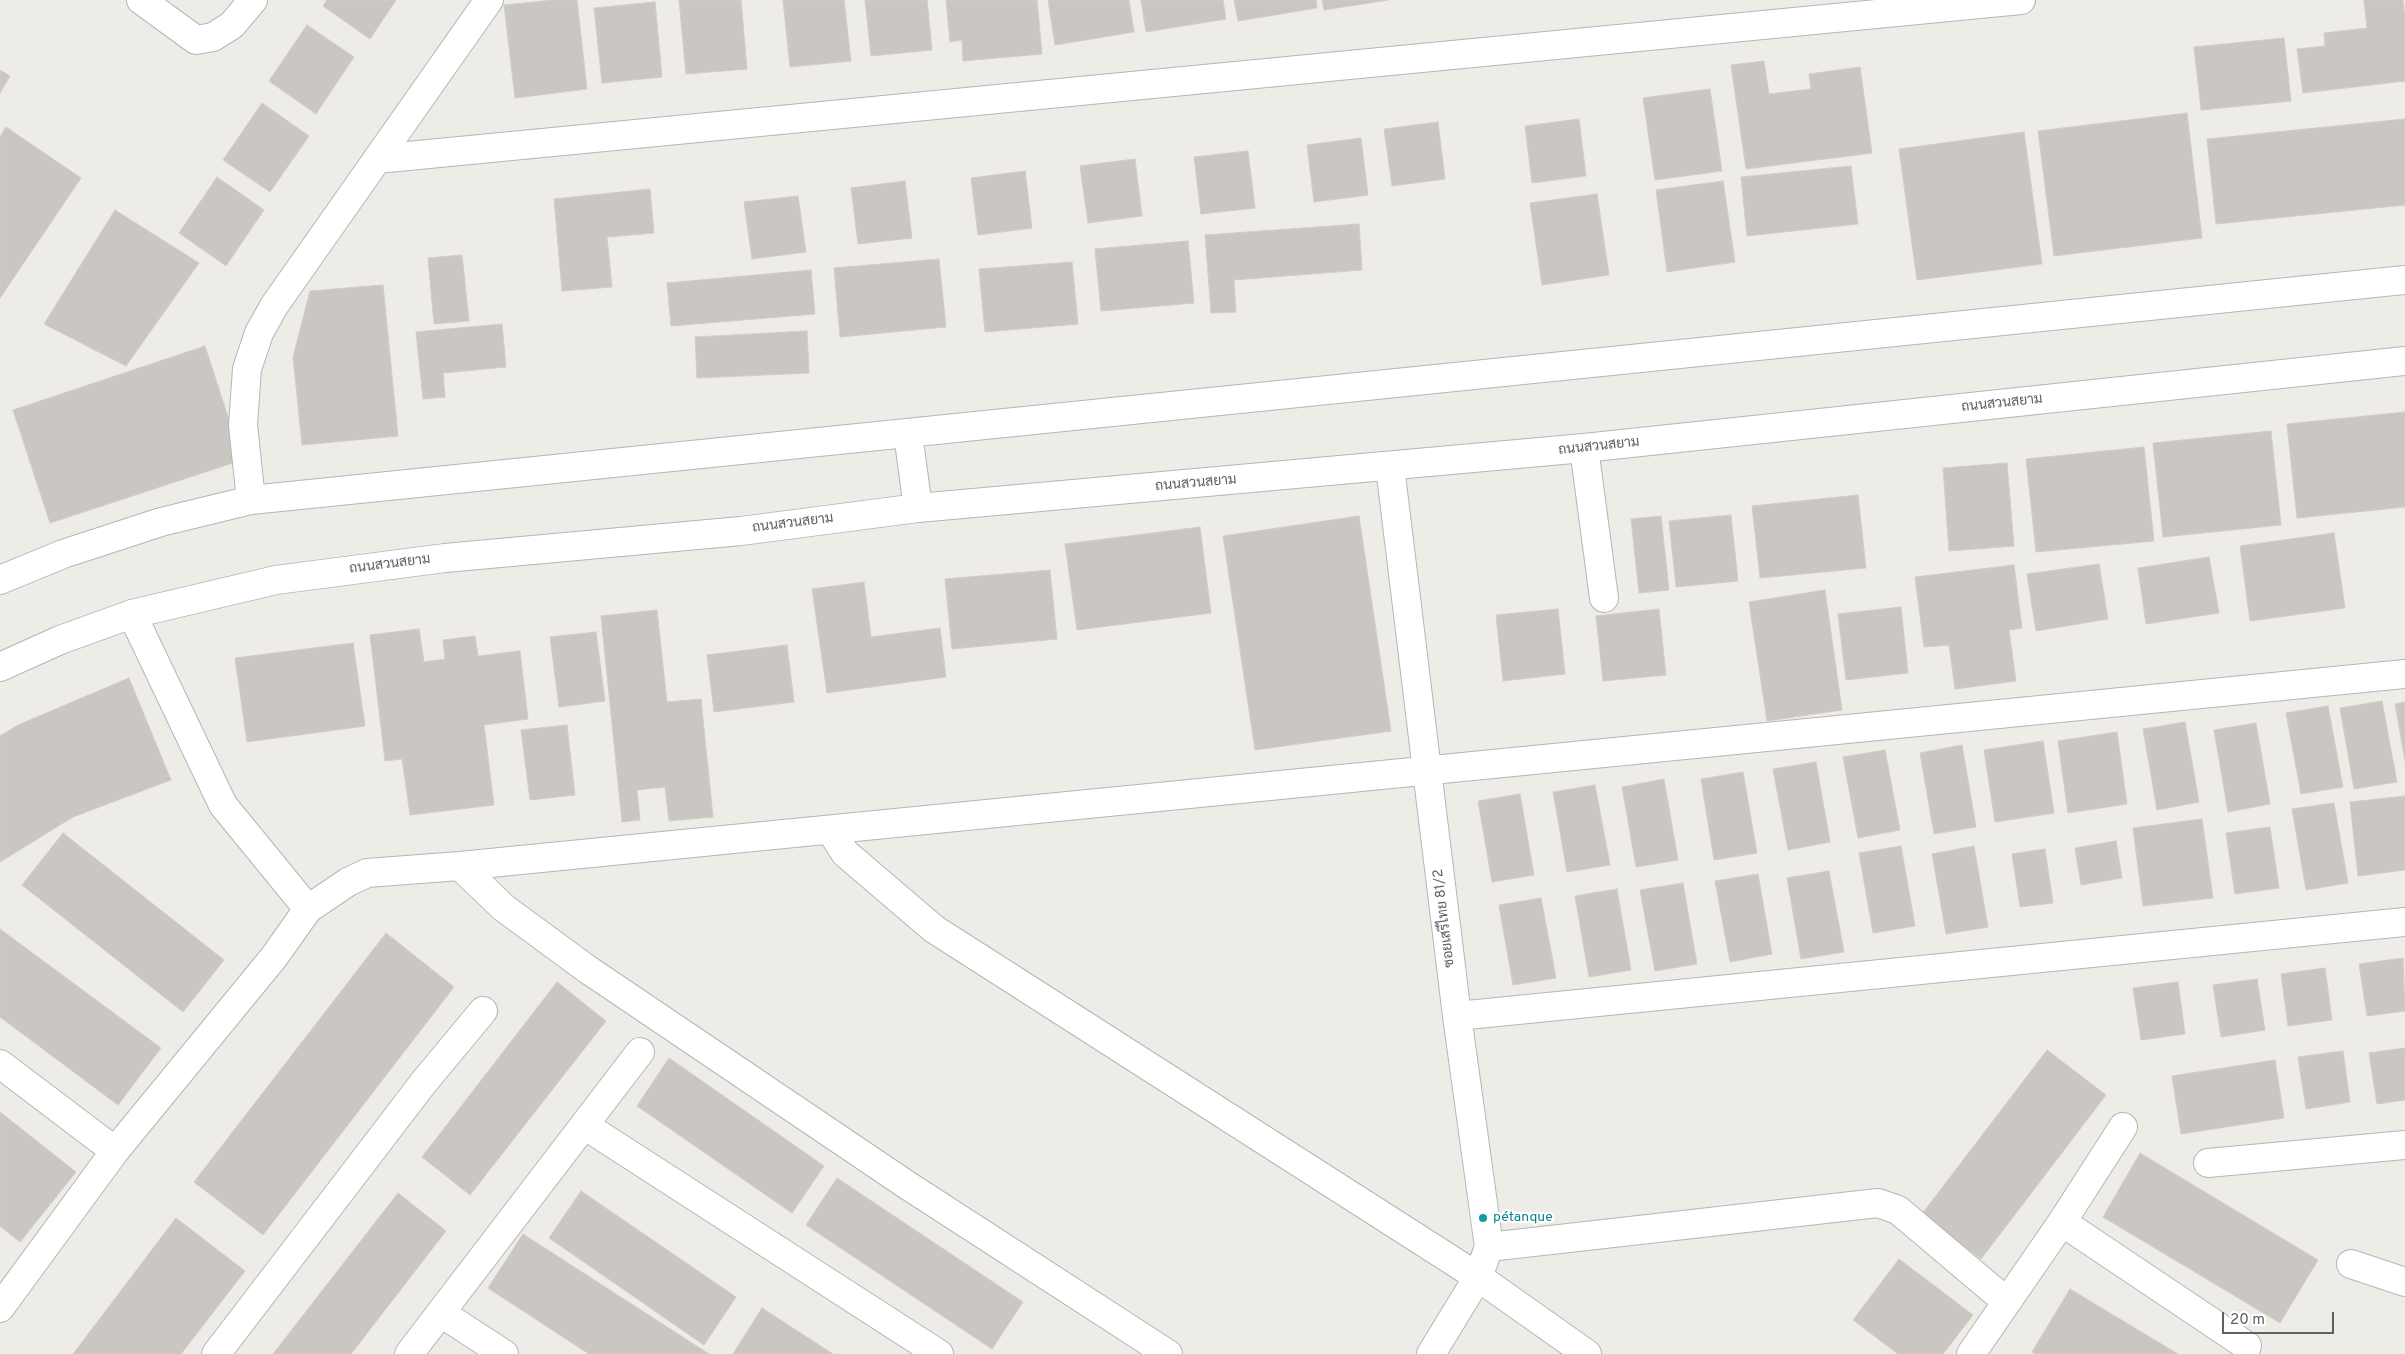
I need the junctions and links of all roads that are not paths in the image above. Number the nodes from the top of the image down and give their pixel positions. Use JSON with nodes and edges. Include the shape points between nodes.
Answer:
{"nodes":[{"id":1,"x":141,"y":0,"type":"edge"},
{"id":2,"x":254,"y":0,"type":"edge"},
{"id":3,"x":488,"y":0,"type":"edge"},
{"id":4,"x":2021,"y":0,"type":"edge"},
{"id":5,"x":1798,"y":11,"type":"edge"},
{"id":6,"x":377,"y":159,"type":"junction"},
{"id":7,"x":2405,"y":280,"type":"edge"},
{"id":8,"x":2405,"y":362,"type":"edge"},
{"id":9,"x":908,"y":434,"type":"junction"},
{"id":10,"x":1584,"y":448,"type":"junction"},
{"id":11,"x":1390,"y":467,"type":"junction"},
{"id":12,"x":251,"y":500,"type":"junction"},
{"id":13,"x":918,"y":508,"type":"junction"},
{"id":14,"x":0,"y":580,"type":"edge"},
{"id":15,"x":1604,"y":598,"type":"dead end"},
{"id":16,"x":132,"y":614,"type":"junction"},
{"id":17,"x":0,"y":667,"type":"edge"},
{"id":18,"x":2405,"y":674,"type":"edge"},
{"id":19,"x":1427,"y":771,"type":"junction"},
{"id":20,"x":831,"y":831,"type":"junction"},
{"id":21,"x":460,"y":866,"type":"junction"},
{"id":22,"x":308,"y":909,"type":"junction"},
{"id":23,"x":2405,"y":922,"type":"edge"},
{"id":24,"x":482,"y":1011,"type":"dead end"},
{"id":25,"x":1457,"y":1016,"type":"junction"},
{"id":26,"x":640,"y":1052,"type":"dead end"},
{"id":27,"x":0,"y":1064,"type":"edge"},
{"id":28,"x":584,"y":1125,"type":"junction"},
{"id":29,"x":2123,"y":1127,"type":"dead end"},
{"id":30,"x":2405,"y":1145,"type":"edge"},
{"id":31,"x":115,"y":1151,"type":"junction"},
{"id":32,"x":2208,"y":1163,"type":"dead end"},
{"id":33,"x":2062,"y":1222,"type":"junction"},
{"id":34,"x":1489,"y":1247,"type":"junction"},
{"id":35,"x":2351,"y":1264,"type":"dead end"},
{"id":36,"x":1478,"y":1277,"type":"junction"},
{"id":37,"x":2405,"y":1282,"type":"edge"},
{"id":38,"x":2007,"y":1302,"type":"junction"},
{"id":39,"x":0,"y":1308,"type":"edge"},
{"id":40,"x":441,"y":1313,"type":"junction"},
{"id":41,"x":2247,"y":1346,"type":"dead end"},
{"id":42,"x":216,"y":1354,"type":"edge"},
{"id":43,"x":409,"y":1354,"type":"edge"},
{"id":44,"x":504,"y":1354,"type":"edge"},
{"id":45,"x":939,"y":1354,"type":"edge"},
{"id":46,"x":1168,"y":1354,"type":"edge"},
{"id":47,"x":1431,"y":1354,"type":"edge"},
{"id":48,"x":1587,"y":1354,"type":"edge"},
{"id":49,"x":1971,"y":1354,"type":"edge"}],
"edges":[{"from":1,"to":2,"type":"street","via":[[196,40],[214,37],[232,25]]},
{"from":3,"to":6,"type":"street"},
{"from":4,"to":5,"type":"street"},
{"from":5,"to":6,"type":"street"},
{"from":6,"to":12,"type":"street","via":[[258,333],[247,368],[243,425]]},
{"from":7,"to":9,"type":"street"},
{"from":8,"to":10,"type":"street","name":"ถนนสวนสยาม"},
{"from":9,"to":12,"type":"street"},
{"from":9,"to":13,"type":"street"},
{"from":10,"to":11,"type":"street","name":"ถนนสวนสยาม"},
{"from":10,"to":15,"type":"street"},
{"from":11,"to":13,"type":"street","name":"ถนนสวนสยาม"},
{"from":11,"to":19,"type":"street","name":"ซอยเสรีไทย 81/2"},
{"from":12,"to":14,"type":"street","via":[[161,522],[63,554]]},
{"from":13,"to":16,"type":"street","name":"ถนนสวนสยาม","via":[[741,531],[445,558],[276,580]]},
{"from":16,"to":17,"type":"street","name":"ถนนสวนสยาม","via":[[60,640]]},
{"from":16,"to":22,"type":"street","via":[[224,806]]},
{"from":18,"to":19,"type":"street"},
{"from":19,"to":20,"type":"street"},
{"from":19,"to":25,"type":"street","name":"ซอยเสรีไทย 81/2"},
{"from":20,"to":21,"type":"street"},
{"from":20,"to":36,"type":"street","via":[[845,853],[934,929]]},
{"from":21,"to":22,"type":"street","via":[[367,873]]},
{"from":21,"to":46,"type":"street","via":[[504,908],[587,969],[907,1185]]},
{"from":22,"to":31,"type":"street","via":[[274,957]]},
{"from":23,"to":25,"type":"street"},
{"from":24,"to":42,"type":"street"},
{"from":25,"to":34,"type":"street","name":"ซอยเสรีไทย 81/2"},
{"from":26,"to":28,"type":"street"},
{"from":27,"to":31,"type":"street"},
{"from":28,"to":40,"type":"street"},
{"from":28,"to":45,"type":"street"},
{"from":29,"to":33,"type":"street"},
{"from":30,"to":32,"type":"street"},
{"from":31,"to":39,"type":"street"},
{"from":33,"to":38,"type":"street"},
{"from":33,"to":41,"type":"street"},
{"from":34,"to":36,"type":"street","name":"ซอยเสรีไทย 81/2"},
{"from":34,"to":38,"type":"street","via":[[1878,1203],[1898,1210]]},
{"from":35,"to":37,"type":"street"},
{"from":36,"to":47,"type":"street","name":"ซอยเสรีไทย 81/2"},
{"from":36,"to":48,"type":"street"},
{"from":38,"to":49,"type":"street"},
{"from":40,"to":43,"type":"street"},
{"from":40,"to":44,"type":"street"}]}
